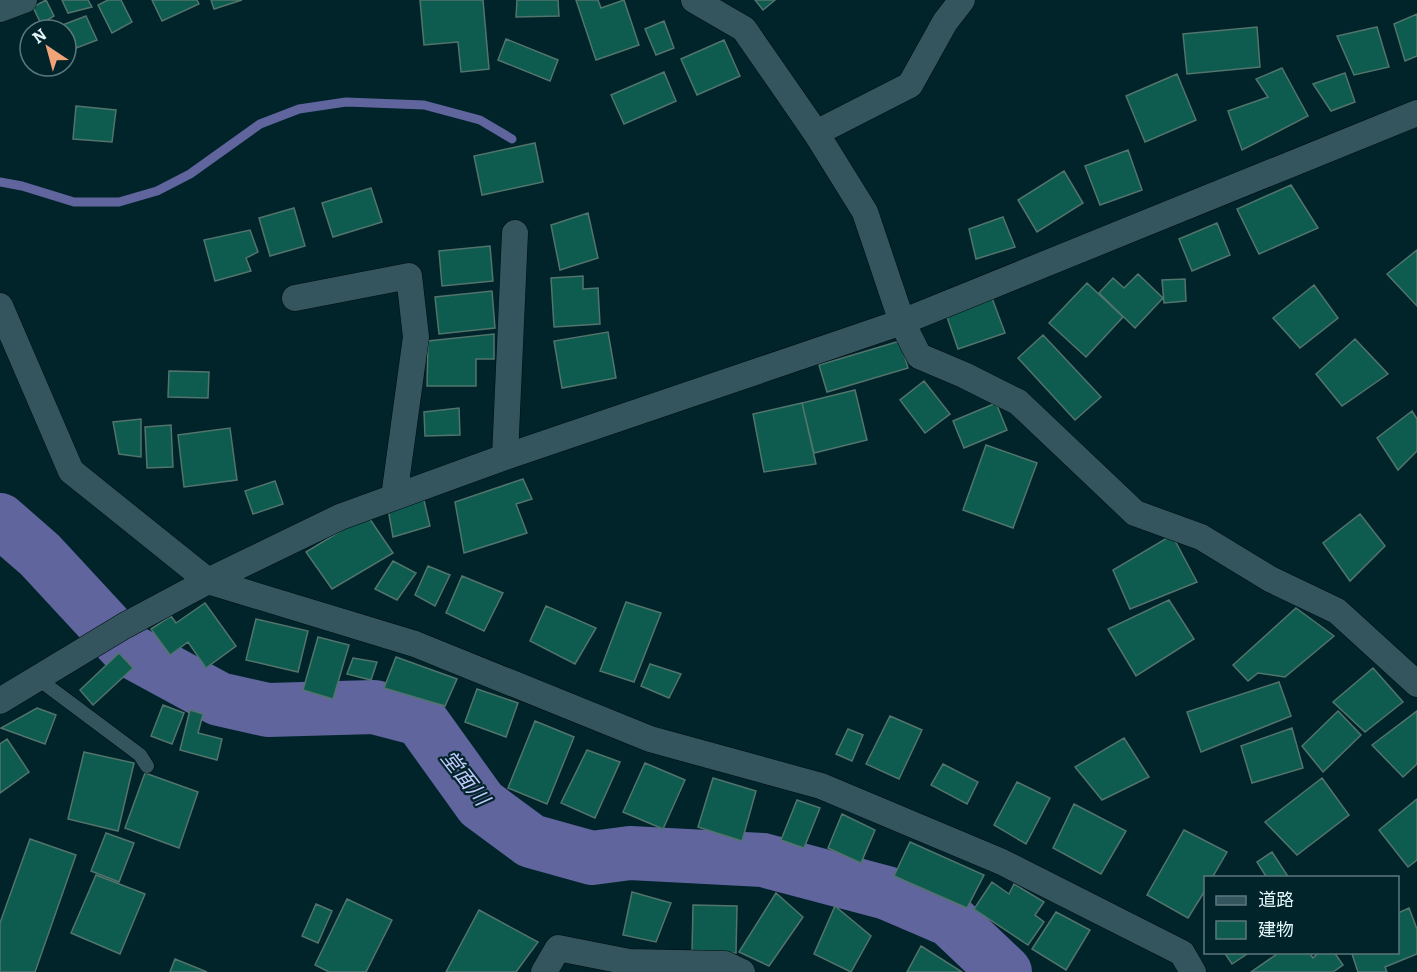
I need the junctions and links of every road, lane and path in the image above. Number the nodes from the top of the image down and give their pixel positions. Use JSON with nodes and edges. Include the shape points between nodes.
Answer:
{"nodes":[{"id":1,"x":24,"y":0,"type":"edge"},
{"id":2,"x":694,"y":0,"type":"edge"},
{"id":3,"x":962,"y":0,"type":"edge"},
{"id":4,"x":0,"y":9,"type":"edge"},
{"id":5,"x":1417,"y":113,"type":"edge"},
{"id":6,"x":816,"y":133,"type":"junction"},
{"id":7,"x":515,"y":233,"type":"dead end"},
{"id":8,"x":296,"y":298,"type":"dead end"},
{"id":9,"x":0,"y":306,"type":"edge"},
{"id":10,"x":902,"y":322,"type":"junction"},
{"id":11,"x":505,"y":457,"type":"junction"},
{"id":12,"x":394,"y":497,"type":"junction"},
{"id":13,"x":208,"y":581,"type":"junction"},
{"id":14,"x":37,"y":678,"type":"junction"},
{"id":15,"x":1417,"y":684,"type":"edge"},
{"id":16,"x":0,"y":700,"type":"edge"},
{"id":17,"x":147,"y":766,"type":"dead end"},
{"id":18,"x":544,"y":972,"type":"edge"},
{"id":19,"x":742,"y":972,"type":"edge"},
{"id":20,"x":1193,"y":972,"type":"edge"}],
"edges":[{"from":1,"to":4,"type":"street"},
{"from":2,"to":6,"type":"street","via":[[744,29]]},
{"from":3,"to":6,"type":"street","via":[[945,22],[910,85]]},
{"from":5,"to":10,"type":"street"},
{"from":6,"to":10,"type":"street","via":[[865,212]]},
{"from":7,"to":11,"type":"street"},
{"from":8,"to":12,"type":"street","via":[[409,276],[417,337]]},
{"from":9,"to":13,"type":"street","via":[[71,471]]},
{"from":10,"to":11,"type":"street"},
{"from":10,"to":15,"type":"street","via":[[919,356],[1018,402],[1135,513],[1201,537],[1270,579],[1337,611]]},
{"from":11,"to":12,"type":"street"},
{"from":12,"to":13,"type":"street","via":[[340,517]]},
{"from":13,"to":14,"type":"street"},
{"from":13,"to":20,"type":"street","via":[[414,644],[650,739],[821,786],[1002,862],[1182,953]]},
{"from":14,"to":16,"type":"street"},
{"from":14,"to":17,"type":"lane","via":[[140,755]]},
{"from":18,"to":19,"type":"street","via":[[558,948],[629,962],[725,964]]}]}
